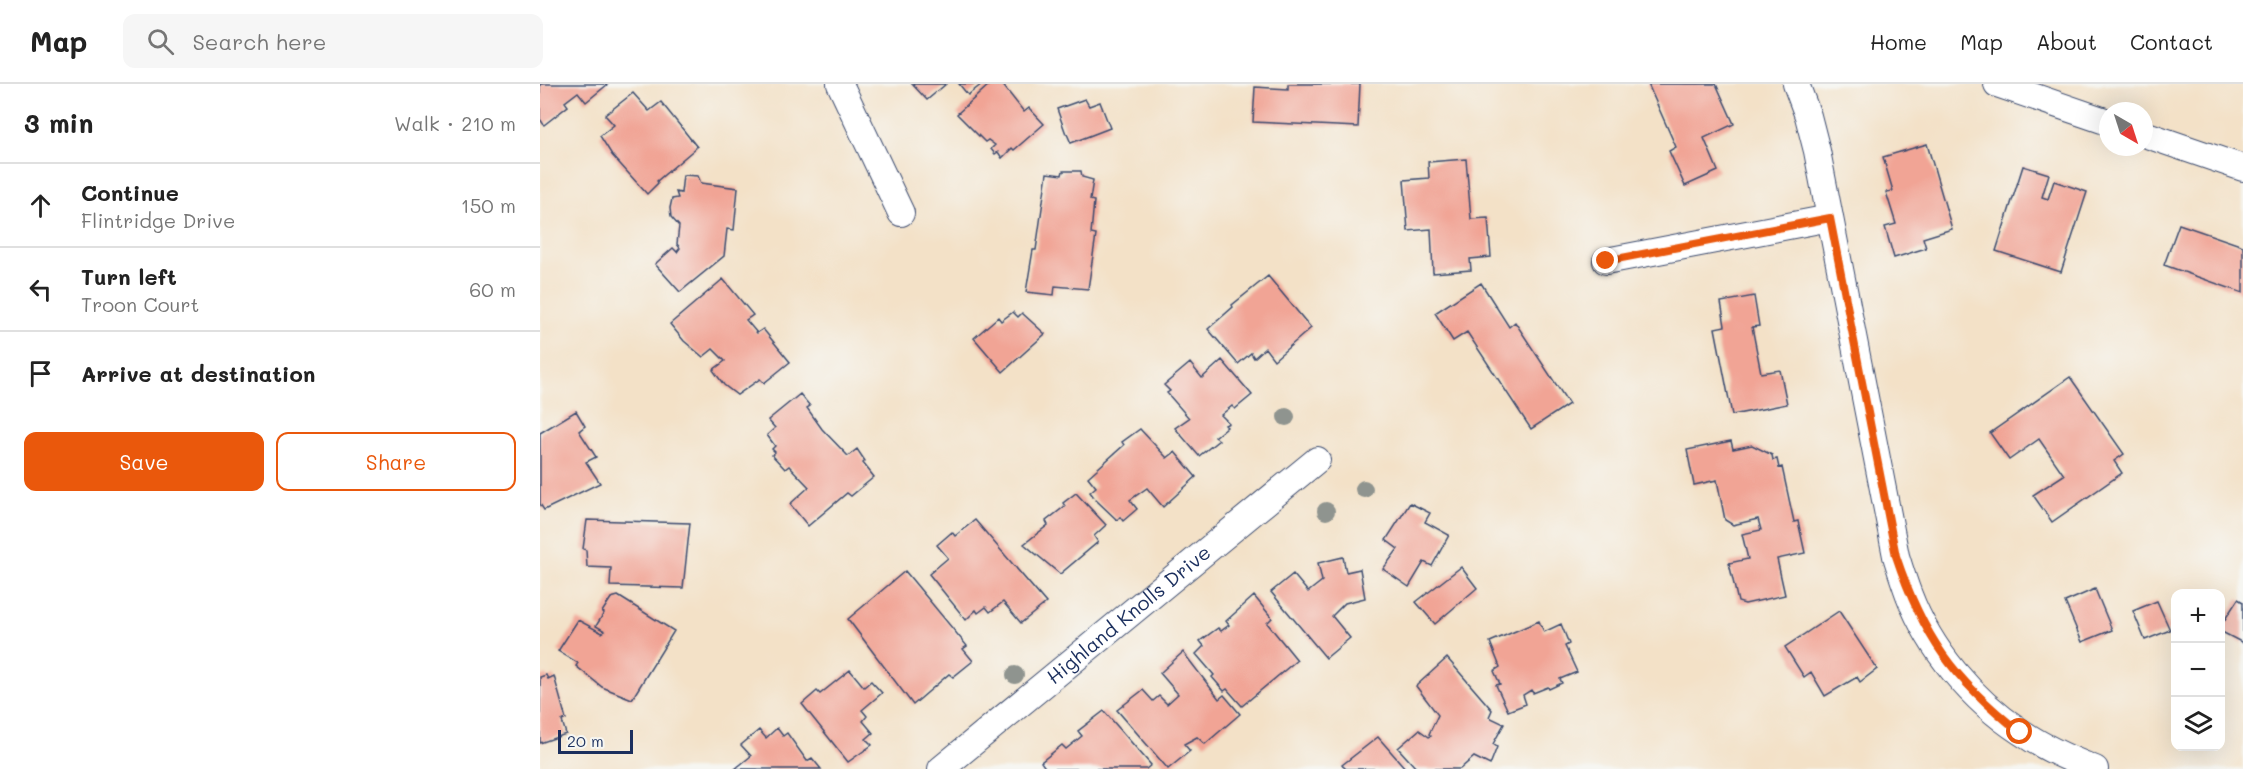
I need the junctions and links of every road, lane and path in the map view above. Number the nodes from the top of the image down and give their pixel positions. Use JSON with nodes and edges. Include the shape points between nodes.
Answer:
{"nodes":[{"id":1,"x":840,"y":84,"type":"edge"},
{"id":2,"x":1796,"y":84,"type":"edge"},
{"id":3,"x":1997,"y":84,"type":"edge"},
{"id":4,"x":2099,"y":119,"type":"edge"},
{"id":5,"x":2153,"y":137,"type":"edge"},
{"id":6,"x":2243,"y":168,"type":"edge"},
{"id":7,"x":901,"y":213,"type":"dead end"},
{"id":8,"x":1830,"y":218,"type":"junction"},
{"id":9,"x":1606,"y":261,"type":"dead end"},
{"id":10,"x":1317,"y":460,"type":"dead end"},
{"id":11,"x":970,"y":760,"type":"edge"},
{"id":12,"x":941,"y":769,"type":"edge"},
{"id":13,"x":2095,"y":769,"type":"edge"}],
"edges":[{"from":1,"to":7,"type":"street"},
{"from":2,"to":8,"type":"street","via":[[1808,116]]},
{"from":3,"to":4,"type":"street"},
{"from":5,"to":6,"type":"street"},
{"from":8,"to":9,"type":"street"},
{"from":8,"to":13,"type":"street","via":[[1896,556],[1909,597],[1951,667],[1987,706],[2020,732]]},
{"from":10,"to":11,"type":"street","name":"Highland Knolls Drive"},
{"from":11,"to":12,"type":"street","name":"Highland Knolls Drive"}]}
